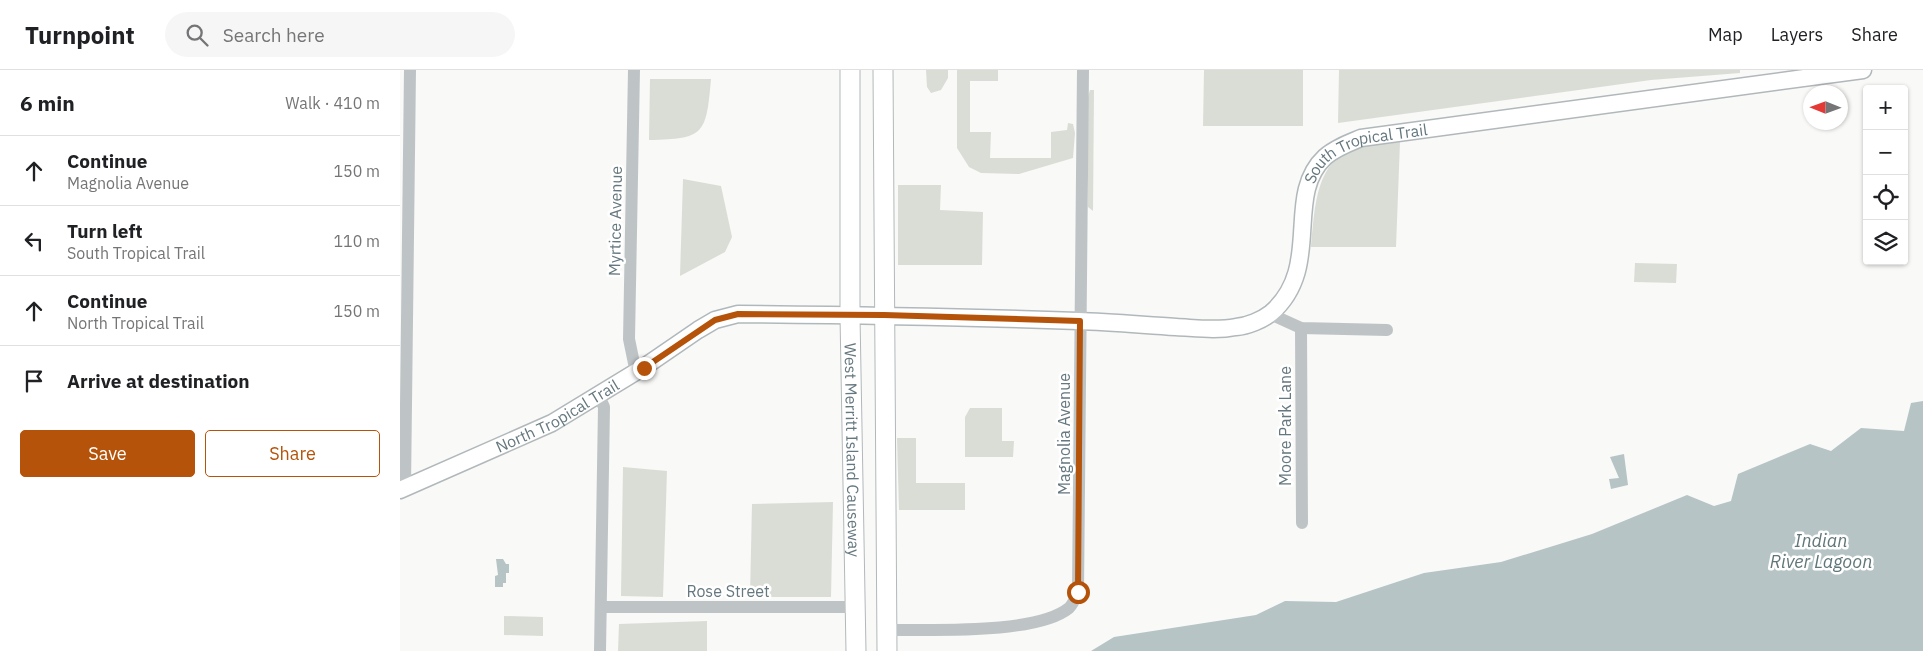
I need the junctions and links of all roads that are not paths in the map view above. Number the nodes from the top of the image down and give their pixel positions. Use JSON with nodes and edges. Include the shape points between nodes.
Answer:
{"nodes":[{"id":1,"x":410,"y":70,"type":"edge"},
{"id":2,"x":634,"y":70,"type":"edge"},
{"id":3,"x":850,"y":70,"type":"edge"},
{"id":4,"x":883,"y":70,"type":"edge"},
{"id":5,"x":1083,"y":70,"type":"edge"},
{"id":6,"x":1864,"y":70,"type":"edge"},
{"id":7,"x":1270,"y":314,"type":"junction"},
{"id":8,"x":884,"y":315,"type":"junction"},
{"id":9,"x":850,"y":316,"type":"junction"},
{"id":10,"x":1080,"y":321,"type":"junction"},
{"id":11,"x":1301,"y":328,"type":"junction"},
{"id":12,"x":1386,"y":330,"type":"dead end"},
{"id":13,"x":636,"y":373,"type":"junction"},
{"id":14,"x":599,"y":396,"type":"junction"},
{"id":15,"x":402,"y":489,"type":"edge"},
{"id":16,"x":1302,"y":523,"type":"dead end"},
{"id":17,"x":601,"y":607,"type":"junction"},
{"id":18,"x":854,"y":607,"type":"junction"},
{"id":19,"x":885,"y":630,"type":"junction"},
{"id":20,"x":600,"y":651,"type":"edge"},
{"id":21,"x":856,"y":651,"type":"edge"},
{"id":22,"x":887,"y":651,"type":"edge"}],
"edges":[{"from":1,"to":15,"type":"street"},
{"from":2,"to":13,"type":"street","name":"Myrtice Avenue","via":[[629,339]]},
{"from":3,"to":9,"type":"main road","name":"West Merritt Island Causeway"},
{"from":4,"to":8,"type":"main road","name":"West Merritt Island Causeway"},
{"from":5,"to":10,"type":"street","name":"Magnolia Avenue"},
{"from":6,"to":7,"type":"street","name":"South Tropical Trail","via":[[1361,138],[1324,158],[1312,175],[1304,201],[1301,258],[1295,280]]},
{"from":7,"to":10,"type":"street","name":"South Tropical Trail","via":[[1236,327],[1210,329]]},
{"from":7,"to":11,"type":"street"},
{"from":8,"to":9,"type":"street","name":"North Tropical Trail"},
{"from":8,"to":10,"type":"street","name":"South Tropical Trail"},
{"from":8,"to":19,"type":"main road","name":"West Merritt Island Causeway"},
{"from":9,"to":13,"type":"street","name":"North Tropical Trail","via":[[738,314],[715,320]]},
{"from":9,"to":18,"type":"main road","name":"West Merritt Island Causeway"},
{"from":10,"to":19,"type":"street","name":"Magnolia Avenue","via":[[1080,576],[1078,592],[1070,607],[1051,619],[1026,624]]},
{"from":11,"to":12,"type":"street"},
{"from":11,"to":16,"type":"street","name":"Moore Park Lane"},
{"from":13,"to":14,"type":"street","name":"North Tropical Trail"},
{"from":14,"to":15,"type":"street","name":"North Tropical Trail","via":[[552,424]]},
{"from":14,"to":17,"type":"street","via":[[604,407]]},
{"from":17,"to":18,"type":"street","name":"Rose Street"},
{"from":17,"to":20,"type":"street"},
{"from":18,"to":21,"type":"main road","name":"West Merritt Island Causeway"},
{"from":19,"to":22,"type":"main road","name":"West Merritt Island Causeway"}]}
